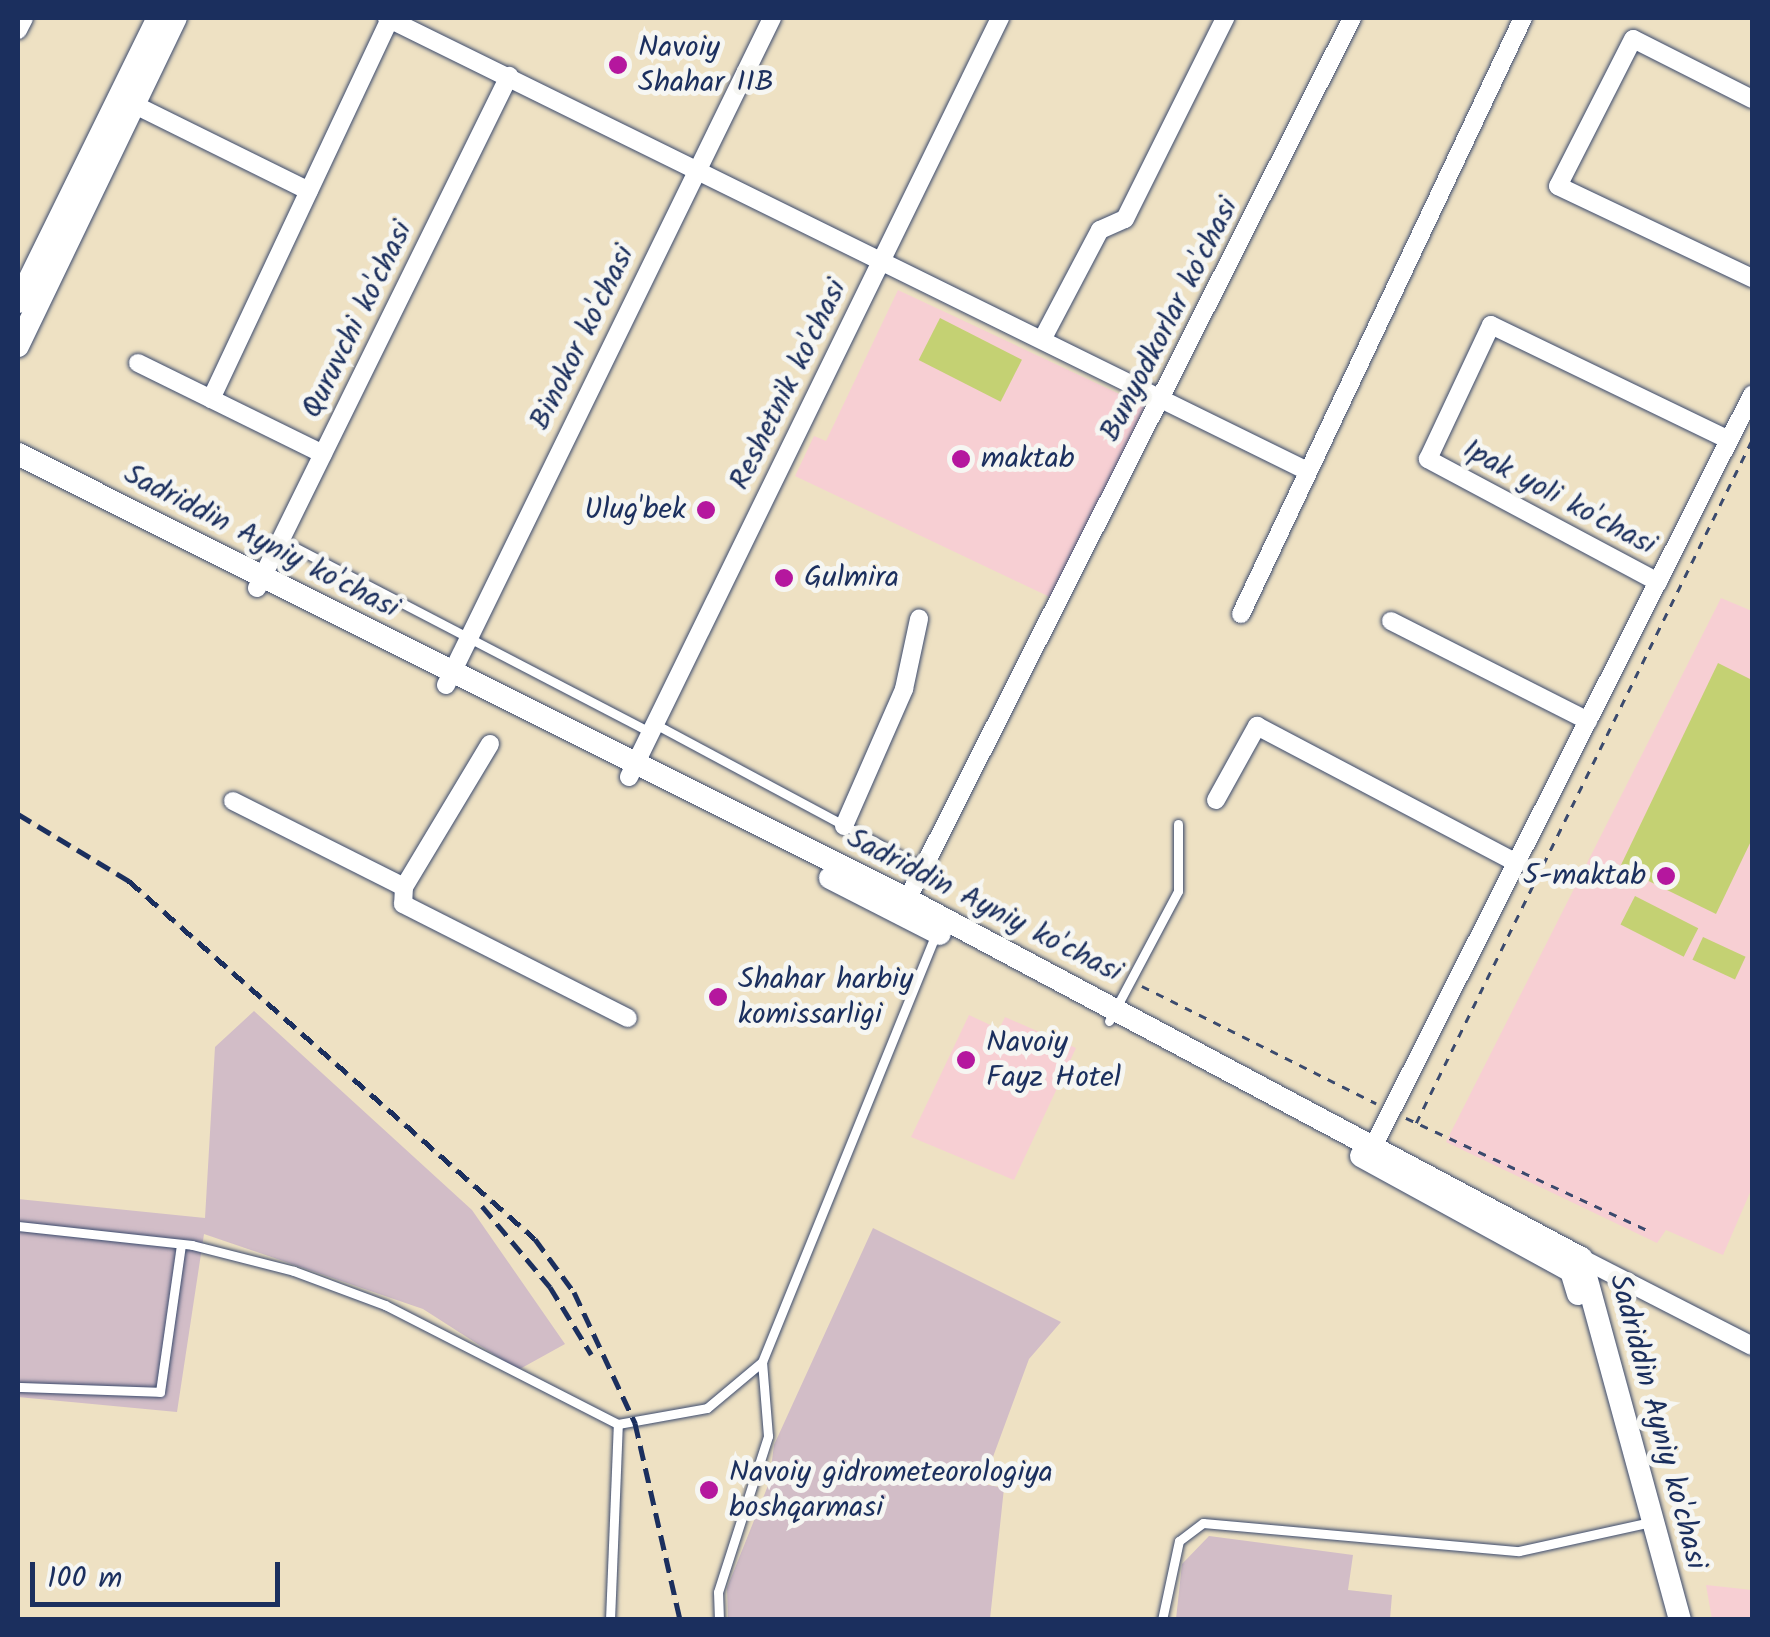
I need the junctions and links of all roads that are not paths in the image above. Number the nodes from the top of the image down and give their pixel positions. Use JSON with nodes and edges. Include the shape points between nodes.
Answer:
{"nodes":[{"id":1,"x":24,"y":18,"type":"edge"},
{"id":2,"x":158,"y":18,"type":"edge"},
{"id":3,"x":176,"y":18,"type":"edge"},
{"id":4,"x":388,"y":18,"type":"edge"},
{"id":5,"x":772,"y":18,"type":"edge"},
{"id":6,"x":1000,"y":18,"type":"edge"},
{"id":7,"x":1225,"y":18,"type":"edge"},
{"id":8,"x":1352,"y":18,"type":"edge"},
{"id":9,"x":1523,"y":18,"type":"edge"},
{"id":10,"x":18,"y":30,"type":"edge"},
{"id":11,"x":509,"y":76,"type":"junction"},
{"id":12,"x":1752,"y":99,"type":"edge"},
{"id":13,"x":133,"y":104,"type":"junction"},
{"id":14,"x":698,"y":165,"type":"junction"},
{"id":15,"x":309,"y":191,"type":"junction"},
{"id":16,"x":881,"y":259,"type":"junction"},
{"id":17,"x":1752,"y":278,"type":"edge"},
{"id":18,"x":18,"y":302,"type":"edge"},
{"id":19,"x":1044,"y":336,"type":"junction"},
{"id":20,"x":18,"y":346,"type":"edge"},
{"id":21,"x":138,"y":363,"type":"dead end"},
{"id":22,"x":1752,"y":395,"type":"edge"},
{"id":23,"x":1163,"y":397,"type":"junction"},
{"id":24,"x":211,"y":399,"type":"junction"},
{"id":25,"x":1729,"y":440,"type":"junction"},
{"id":26,"x":322,"y":454,"type":"junction"},
{"id":27,"x":21,"y":458,"type":"edge"},
{"id":28,"x":1303,"y":469,"type":"junction"},
{"id":29,"x":280,"y":540,"type":"junction"},
{"id":30,"x":260,"y":582,"type":"junction"},
{"id":31,"x":1658,"y":582,"type":"junction"},
{"id":32,"x":1241,"y":614,"type":"dead end"},
{"id":33,"x":919,"y":619,"type":"dead end"},
{"id":34,"x":1392,"y":621,"type":"dead end"},
{"id":35,"x":469,"y":638,"type":"junction"},
{"id":36,"x":449,"y":678,"type":"junction"},
{"id":37,"x":1588,"y":721,"type":"junction"},
{"id":38,"x":653,"y":728,"type":"junction"},
{"id":39,"x":490,"y":744,"type":"dead end"},
{"id":40,"x":632,"y":771,"type":"junction"},
{"id":41,"x":1216,"y":800,"type":"dead end"},
{"id":42,"x":234,"y":802,"type":"dead end"},
{"id":43,"x":1178,"y":824,"type":"dead end"},
{"id":44,"x":844,"y":826,"type":"junction"},
{"id":45,"x":1517,"y":863,"type":"junction"},
{"id":46,"x":923,"y":868,"type":"junction"},
{"id":47,"x":404,"y":887,"type":"junction"},
{"id":48,"x":904,"y":906,"type":"junction"},
{"id":49,"x":939,"y":925,"type":"junction"},
{"id":50,"x":1113,"y":1014,"type":"junction"},
{"id":51,"x":628,"y":1018,"type":"dead end"},
{"id":52,"x":1370,"y":1152,"type":"junction"},
{"id":53,"x":18,"y":1226,"type":"edge"},
{"id":54,"x":180,"y":1244,"type":"junction"},
{"id":55,"x":1576,"y":1264,"type":"junction"},
{"id":56,"x":1752,"y":1346,"type":"edge"},
{"id":57,"x":762,"y":1362,"type":"junction"},
{"id":58,"x":18,"y":1386,"type":"edge"},
{"id":59,"x":618,"y":1424,"type":"junction"},
{"id":60,"x":1648,"y":1523,"type":"junction"},
{"id":61,"x":610,"y":1620,"type":"edge"},
{"id":62,"x":719,"y":1620,"type":"edge"},
{"id":63,"x":1162,"y":1620,"type":"edge"},
{"id":64,"x":1668,"y":1620,"type":"edge"},
{"id":65,"x":1680,"y":1620,"type":"edge"}],
"edges":[{"from":1,"to":10,"type":"street"},
{"from":2,"to":18,"type":"main road"},
{"from":3,"to":13,"type":"main road"},
{"from":4,"to":11,"type":"street"},
{"from":4,"to":15,"type":"street"},
{"from":5,"to":14,"type":"street","name":"Binokor ko'chasi"},
{"from":6,"to":16,"type":"street","name":"Reshetnik ko'chasi"},
{"from":7,"to":19,"type":"street","via":[[1125,219],[1100,230]]},
{"from":8,"to":23,"type":"street","name":"Bunyodkorlar ko'chasi"},
{"from":9,"to":28,"type":"street"},
{"from":11,"to":14,"type":"street"},
{"from":11,"to":26,"type":"street","name":"Quruvchi ko'chasi"},
{"from":12,"to":17,"type":"street","via":[[1632,39],[1558,186]]},
{"from":13,"to":15,"type":"street"},
{"from":13,"to":20,"type":"main road"},
{"from":14,"to":16,"type":"street"},
{"from":14,"to":35,"type":"street","name":"Binokor ko'chasi"},
{"from":15,"to":24,"type":"street"},
{"from":16,"to":19,"type":"street"},
{"from":16,"to":38,"type":"street","name":"Reshetnik ko'chasi"},
{"from":19,"to":23,"type":"street"},
{"from":21,"to":24,"type":"street"},
{"from":22,"to":25,"type":"street","name":"Ipak yoli ko'chasi"},
{"from":23,"to":28,"type":"street"},
{"from":23,"to":46,"type":"street","name":"Bunyodkorlar ko'chasi"},
{"from":24,"to":26,"type":"street"},
{"from":25,"to":31,"type":"street","name":"Ipak yoli ko'chasi"},
{"from":25,"to":31,"type":"street","name":"Ipak yoli ko'chasi","via":[[1490,325],[1428,459]]},
{"from":26,"to":29,"type":"street","name":"Quruvchi ko'chasi"},
{"from":27,"to":30,"type":"main road","name":"Sadriddin Ayniy ko'chasi"},
{"from":28,"to":32,"type":"street"},
{"from":29,"to":30,"type":"street","name":"Quruvchi ko'chasi"},
{"from":29,"to":35,"type":"lane"},
{"from":30,"to":36,"type":"main road","name":"Sadriddin Ayniy ko'chasi"},
{"from":31,"to":37,"type":"street","name":"Ipak yoli ko'chasi"},
{"from":33,"to":44,"type":"street","via":[[904,689]]},
{"from":34,"to":37,"type":"street"},
{"from":35,"to":36,"type":"street","name":"Binokor ko'chasi"},
{"from":35,"to":38,"type":"lane"},
{"from":36,"to":40,"type":"main road","name":"Sadriddin Ayniy ko'chasi"},
{"from":37,"to":45,"type":"street","name":"Ipak yoli ko'chasi"},
{"from":38,"to":40,"type":"street","name":"Reshetnik ko'chasi"},
{"from":38,"to":44,"type":"lane"},
{"from":39,"to":47,"type":"street"},
{"from":40,"to":48,"type":"main road","name":"Sadriddin Ayniy ko'chasi"},
{"from":41,"to":45,"type":"street","via":[[1257,726]]},
{"from":42,"to":47,"type":"street"},
{"from":43,"to":50,"type":"lane","via":[[1178,891]]},
{"from":44,"to":46,"type":"lane"},
{"from":45,"to":52,"type":"street","name":"Ipak yoli ko'chasi"},
{"from":46,"to":48,"type":"street","name":"Bunyodkorlar ko'chasi"},
{"from":47,"to":51,"type":"street","via":[[402,904]]},
{"from":48,"to":49,"type":"main road","name":"Sadriddin Ayniy ko'chasi"},
{"from":49,"to":50,"type":"main road","name":"Sadriddin Ayniy ko'chasi"},
{"from":49,"to":57,"type":"lane"},
{"from":50,"to":52,"type":"main road","name":"Sadriddin Ayniy ko'chasi"},
{"from":52,"to":55,"type":"main road","name":"Sadriddin Ayniy ko'chasi"},
{"from":53,"to":54,"type":"lane"},
{"from":54,"to":58,"type":"lane","via":[[160,1392]]},
{"from":54,"to":59,"type":"lane","via":[[385,1305]]},
{"from":55,"to":56,"type":"street"},
{"from":55,"to":60,"type":"main road","name":"Sadriddin Ayniy ko'chasi"},
{"from":57,"to":59,"type":"lane","via":[[707,1408]]},
{"from":57,"to":62,"type":"lane","via":[[768,1436],[718,1592]]},
{"from":59,"to":61,"type":"lane"},
{"from":60,"to":63,"type":"lane","via":[[1518,1552],[1202,1523],[1179,1541]]},
{"from":60,"to":64,"type":"main road","name":"Sadriddin Ayniy ko'chasi"},
{"from":60,"to":65,"type":"main road","name":"Sadriddin Ayniy ko'chasi"}]}
